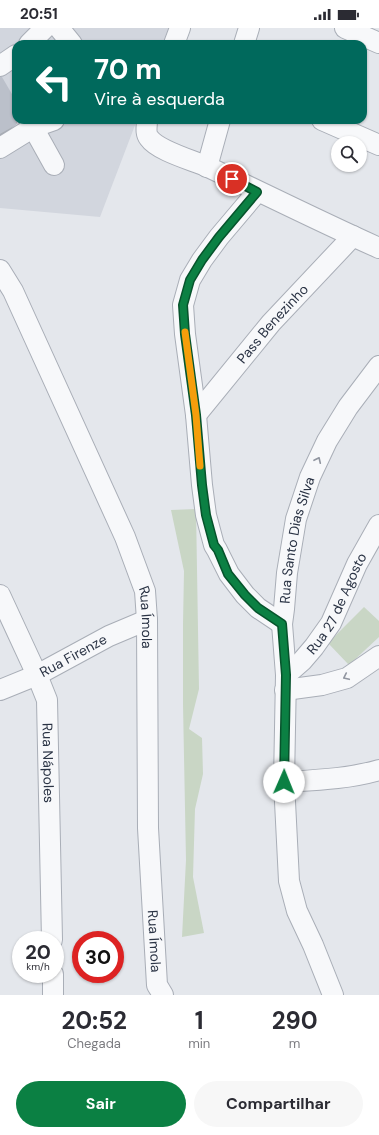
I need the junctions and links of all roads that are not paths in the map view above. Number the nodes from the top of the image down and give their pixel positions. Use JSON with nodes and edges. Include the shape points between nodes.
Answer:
{"nodes":[{"id":1,"x":45,"y":28,"type":"edge"},
{"id":2,"x":59,"y":28,"type":"edge"},
{"id":3,"x":180,"y":28,"type":"edge"},
{"id":4,"x":249,"y":28,"type":"edge"},
{"id":5,"x":345,"y":28,"type":"edge"},
{"id":6,"x":33,"y":40,"type":"edge"},
{"id":7,"x":69,"y":40,"type":"edge"},
{"id":8,"x":176,"y":40,"type":"edge"},
{"id":9,"x":245,"y":40,"type":"edge"},
{"id":10,"x":379,"y":43,"type":"edge"},
{"id":11,"x":12,"y":58,"type":"edge"},
{"id":12,"x":0,"y":66,"type":"edge"},
{"id":13,"x":32,"y":124,"type":"edge"},
{"id":14,"x":147,"y":124,"type":"edge"},
{"id":15,"x":219,"y":124,"type":"edge"},
{"id":16,"x":331,"y":124,"type":"edge"},
{"id":17,"x":379,"y":145,"type":"edge"},
{"id":18,"x":0,"y":148,"type":"edge"},
{"id":19,"x":54,"y":165,"type":"dead end"},
{"id":20,"x":207,"y":167,"type":"junction"},
{"id":21,"x":257,"y":192,"type":"junction"},
{"id":22,"x":353,"y":236,"type":"junction"},
{"id":23,"x":379,"y":248,"type":"edge"},
{"id":24,"x":0,"y":270,"type":"edge"},
{"id":25,"x":379,"y":366,"type":"edge"},
{"id":26,"x":196,"y":415,"type":"junction"},
{"id":27,"x":379,"y":525,"type":"edge"},
{"id":28,"x":0,"y":595,"type":"edge"},
{"id":29,"x":147,"y":620,"type":"junction"},
{"id":30,"x":282,"y":624,"type":"junction"},
{"id":31,"x":379,"y":656,"type":"edge"},
{"id":32,"x":37,"y":675,"type":"junction"},
{"id":33,"x":285,"y":682,"type":"junction"},
{"id":34,"x":0,"y":690,"type":"edge"},
{"id":35,"x":379,"y":770,"type":"edge"},
{"id":36,"x":284,"y":782,"type":"junction"},
{"id":37,"x":52,"y":931,"type":"edge"},
{"id":38,"x":53,"y":983,"type":"edge"},
{"id":39,"x":155,"y":992,"type":"edge"},
{"id":40,"x":53,"y":995,"type":"edge"},
{"id":41,"x":333,"y":995,"type":"edge"}],
"edges":[{"from":1,"to":6,"type":"street"},
{"from":2,"to":7,"type":"street"},
{"from":3,"to":8,"type":"street"},
{"from":4,"to":9,"type":"street"},
{"from":5,"to":10,"type":"street"},
{"from":11,"to":12,"type":"street"},
{"from":13,"to":18,"type":"street"},
{"from":13,"to":19,"type":"street"},
{"from":14,"to":20,"type":"street","via":[[148,138],[159,147]]},
{"from":15,"to":20,"type":"street"},
{"from":16,"to":17,"type":"street"},
{"from":20,"to":21,"type":"street"},
{"from":21,"to":22,"type":"street"},
{"from":21,"to":26,"type":"street","via":[[202,260],[190,280],[183,305]]},
{"from":22,"to":23,"type":"street"},
{"from":22,"to":26,"type":"street","name":"Pass Benezinho","via":[[271,323]]},
{"from":24,"to":29,"type":"street","name":"Rua Ímola","via":[[13,291],[125,536],[145,591]]},
{"from":30,"to":25,"type":"street","name":"Rua Santo Dias Silva","one_way":true,"via":[[296,519],[310,477],[327,441],[348,407]]},
{"from":26,"to":30,"type":"street","via":[[206,515],[214,545],[228,574],[245,595],[258,608]]},
{"from":27,"to":33,"type":"street","name":"Rua 27 de Agosto","via":[[357,564],[331,623]]},
{"from":28,"to":32,"type":"street","name":"Rua Nápoles"},
{"from":29,"to":32,"type":"street","name":"Rua Firenze","via":[[109,636]]},
{"from":29,"to":39,"type":"street","name":"Rua Ímola","via":[[148,828]]},
{"from":30,"to":33,"type":"street","name":"Rua Santo Dias Silva"},
{"from":31,"to":33,"type":"street","one_way":true,"via":[[347,678],[322,685]]},
{"from":32,"to":34,"type":"street","name":"Rua Firenze"},
{"from":32,"to":37,"type":"street","name":"Rua Nápoles","via":[[47,700]]},
{"from":33,"to":36,"type":"street","name":"Rua Santo Dias Silva"},
{"from":35,"to":36,"type":"street","via":[[336,779]]},
{"from":36,"to":41,"type":"street","name":"Rua Santo Dias Silva","via":[[289,881],[297,911]]},
{"from":38,"to":40,"type":"street"}]}
